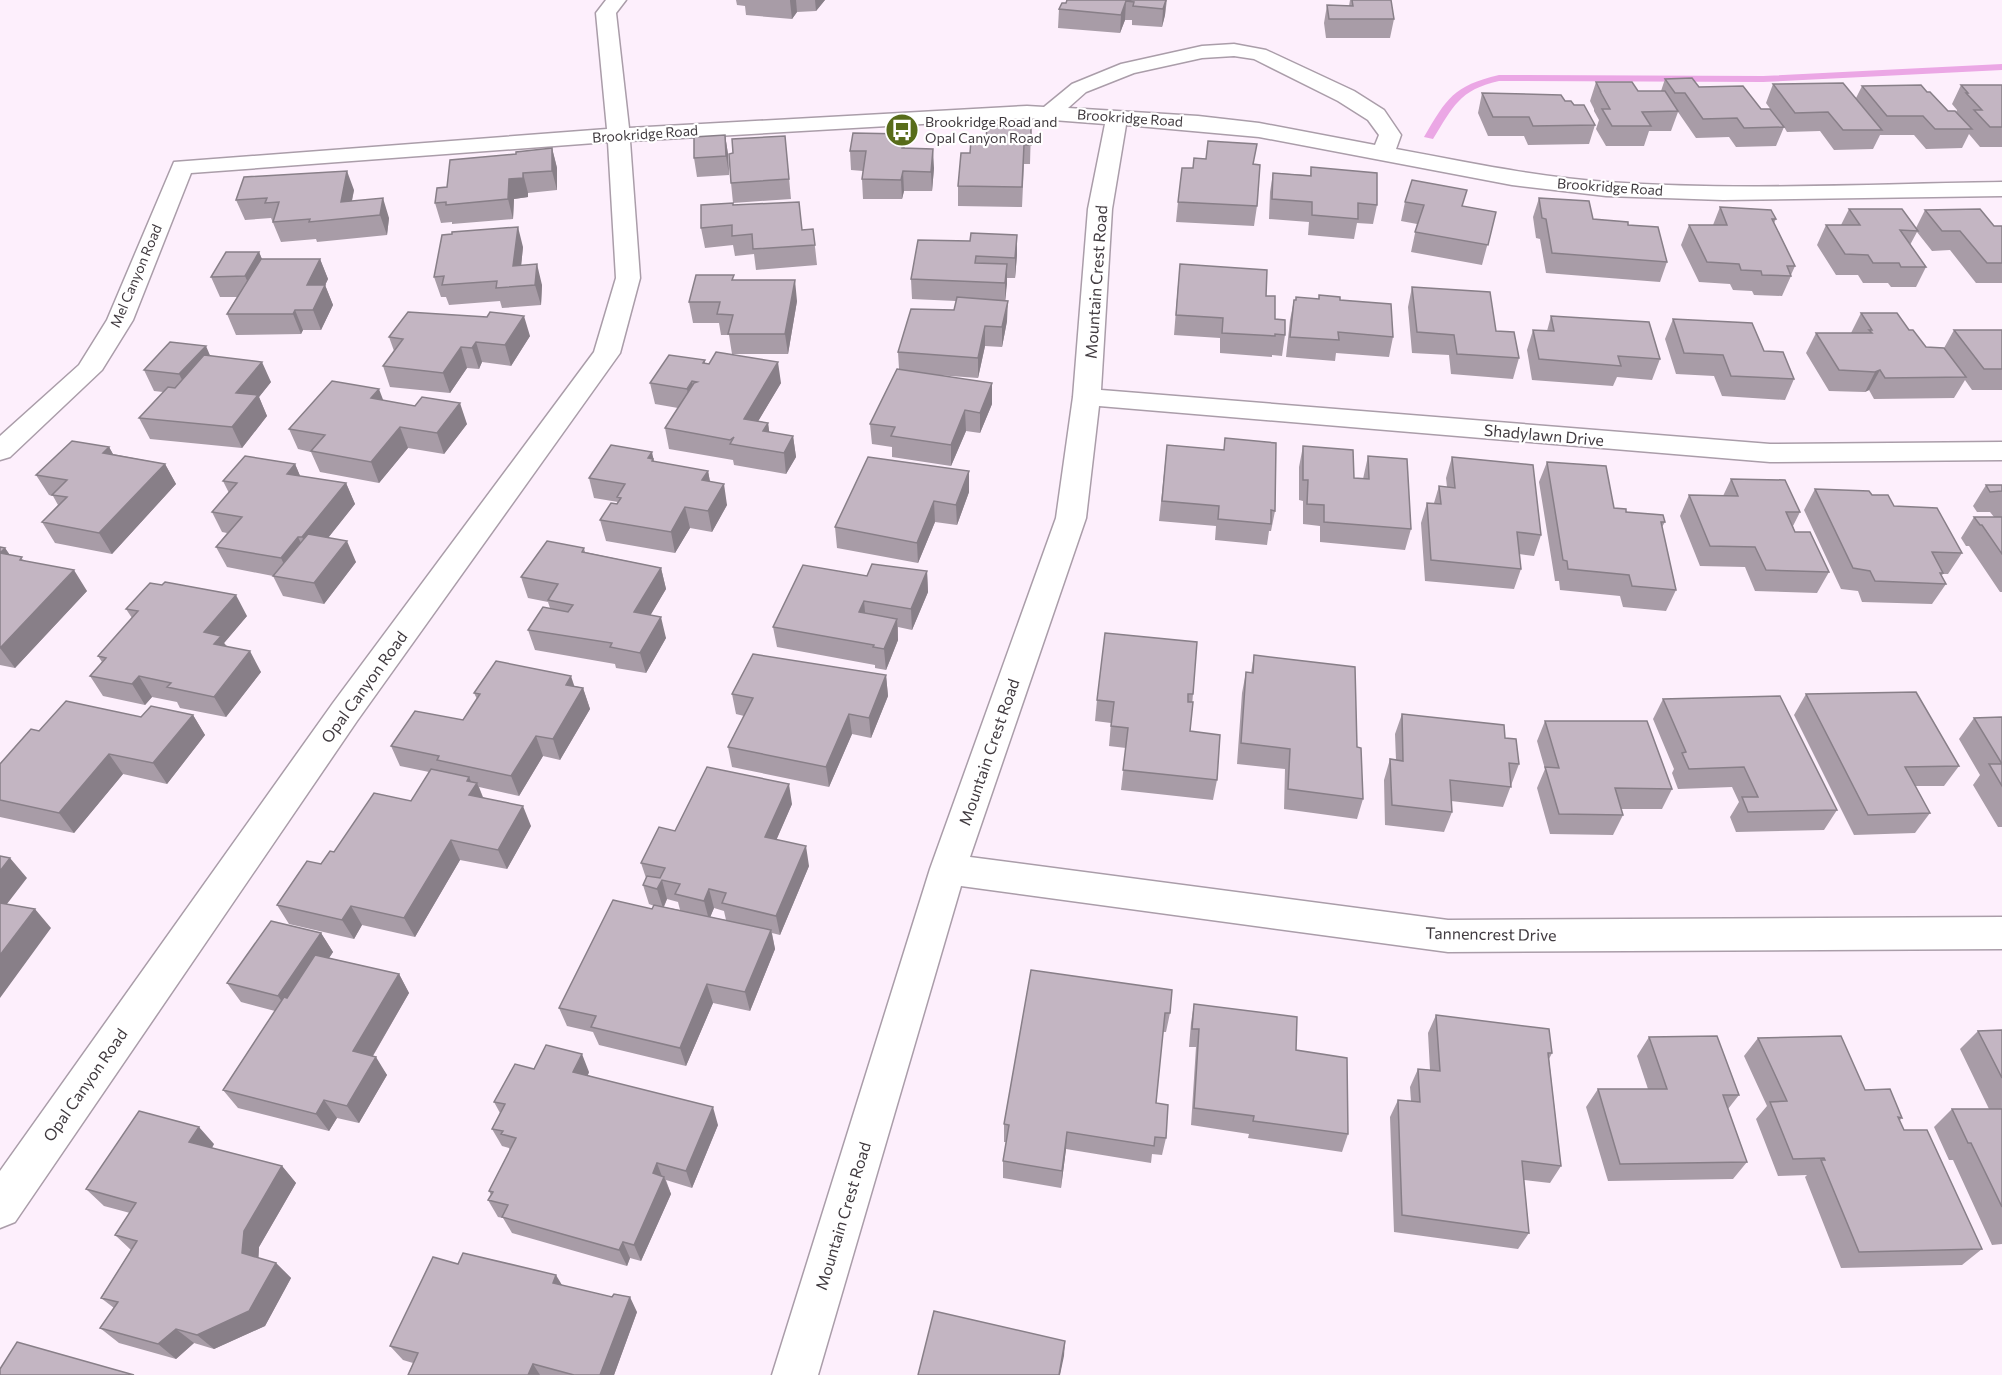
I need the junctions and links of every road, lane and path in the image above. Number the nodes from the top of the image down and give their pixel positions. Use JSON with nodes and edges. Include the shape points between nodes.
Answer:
{"nodes":[{"id":1,"x":616,"y":0,"type":"edge"},
{"id":2,"x":1050,"y":113,"type":"junction"},
{"id":3,"x":1117,"y":117,"type":"junction"},
{"id":4,"x":619,"y":135,"type":"junction"},
{"id":5,"x":1383,"y":154,"type":"junction"},
{"id":6,"x":182,"y":167,"type":"joint"},
{"id":7,"x":2002,"y":189,"type":"edge"},
{"id":8,"x":1087,"y":397,"type":"junction"},
{"id":9,"x":0,"y":451,"type":"edge"},
{"id":10,"x":2002,"y":451,"type":"edge"},
{"id":11,"x":948,"y":869,"type":"junction"},
{"id":12,"x":2002,"y":933,"type":"edge"},
{"id":13,"x":0,"y":1207,"type":"edge"},
{"id":14,"x":795,"y":1375,"type":"edge"}],
"edges":[{"from":1,"to":4,"type":"street","name":"Opal Canyon Road","via":[[606,13]]},
{"from":2,"to":3,"type":"street","name":"Brookridge Road"},
{"from":2,"to":4,"type":"street","name":"Brookridge Road"},
{"from":2,"to":5,"type":"street","via":[[1079,88],[1128,68],[1202,52],[1234,50],[1258,54],[1281,64],[1376,115],[1390,135]]},
{"from":3,"to":5,"type":"street","name":"Brookridge Road","via":[[1259,130]]},
{"from":3,"to":8,"type":"street","name":"Mountain Crest Road","via":[[1100,209]]},
{"from":4,"to":6,"type":"street","name":"Brookridge Road"},
{"from":4,"to":13,"type":"street","name":"Opal Canyon Road","via":[[628,278],[607,353],[345,712]]},
{"from":5,"to":7,"type":"street","name":"Brookridge Road","via":[[1512,178],[1606,189],[1723,193]]},
{"from":6,"to":9,"type":"street","name":"Mel Canyon Road","via":[[120,320],[89,370]]},
{"from":8,"to":10,"type":"street","name":"Shadylawn Drive","via":[[1770,453]]},
{"from":8,"to":11,"type":"street","name":"Mountain Crest Road","via":[[1071,518]]},
{"from":11,"to":12,"type":"street","name":"Tannencrest Drive","via":[[1448,936]]},
{"from":11,"to":14,"type":"street","name":"Mountain Crest Road"}]}
